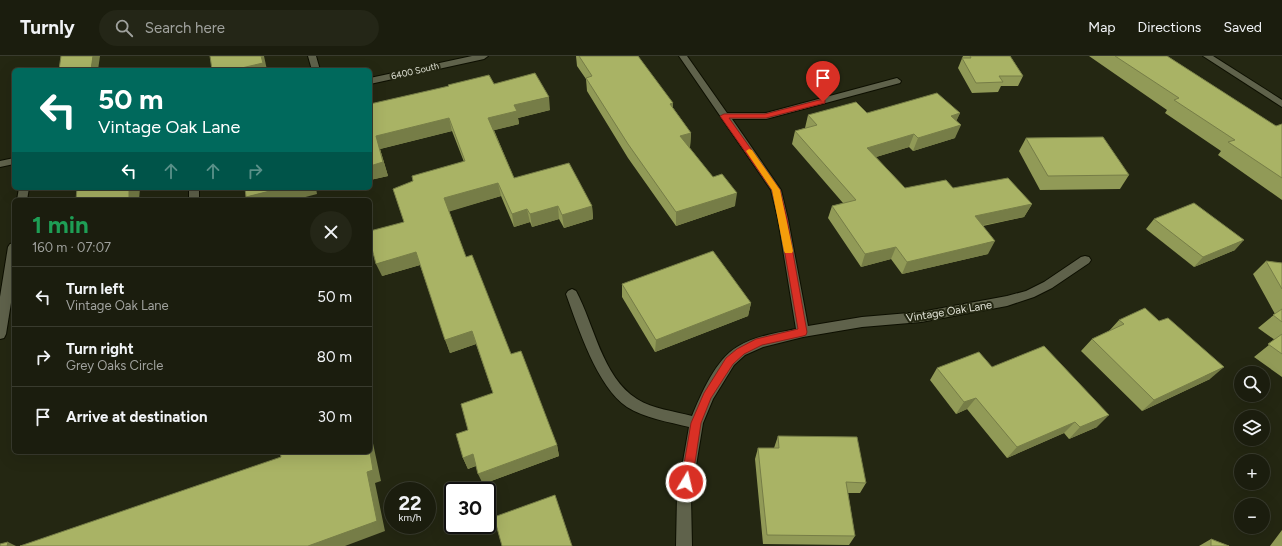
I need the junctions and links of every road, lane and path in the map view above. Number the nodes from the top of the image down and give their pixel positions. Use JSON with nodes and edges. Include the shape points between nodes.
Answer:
{"nodes":[{"id":1,"x":312,"y":56,"type":"edge"},
{"id":2,"x":484,"y":56,"type":"edge"},
{"id":3,"x":683,"y":56,"type":"edge"},
{"id":4,"x":1207,"y":56,"type":"edge"},
{"id":5,"x":315,"y":68,"type":"edge"},
{"id":6,"x":372,"y":81,"type":"edge"},
{"id":7,"x":897,"y":81,"type":"dead end"},
{"id":8,"x":1282,"y":104,"type":"edge"},
{"id":9,"x":724,"y":116,"type":"junction"},
{"id":10,"x":12,"y":161,"type":"edge"},
{"id":11,"x":0,"y":164,"type":"edge"},
{"id":12,"x":12,"y":259,"type":"edge"},
{"id":13,"x":1085,"y":260,"type":"dead end"},
{"id":14,"x":572,"y":294,"type":"dead end"},
{"id":15,"x":803,"y":332,"type":"junction"},
{"id":16,"x":0,"y":334,"type":"edge"},
{"id":17,"x":696,"y":423,"type":"junction"},
{"id":18,"x":684,"y":546,"type":"edge"}],
"edges":[{"from":1,"to":5,"type":"street"},
{"from":2,"to":6,"type":"street","name":"6400 South"},
{"from":3,"to":9,"type":"street"},
{"from":4,"to":8,"type":"street"},
{"from":7,"to":9,"type":"street","via":[[766,116]]},
{"from":9,"to":15,"type":"street","via":[[776,190]]},
{"from":10,"to":11,"type":"street"},
{"from":12,"to":16,"type":"street"},
{"from":13,"to":15,"type":"street","name":"Vintage Oak Lane","via":[[1030,294],[1006,302],[921,317],[862,322]]},
{"from":14,"to":17,"type":"street","via":[[593,348],[614,385],[631,403]]},
{"from":15,"to":17,"type":"street","name":"Vintage Oak Lane","via":[[760,342],[741,351],[729,361],[707,396]]},
{"from":17,"to":18,"type":"street","name":"Vintage Oak Lane","via":[[684,496]]}]}
